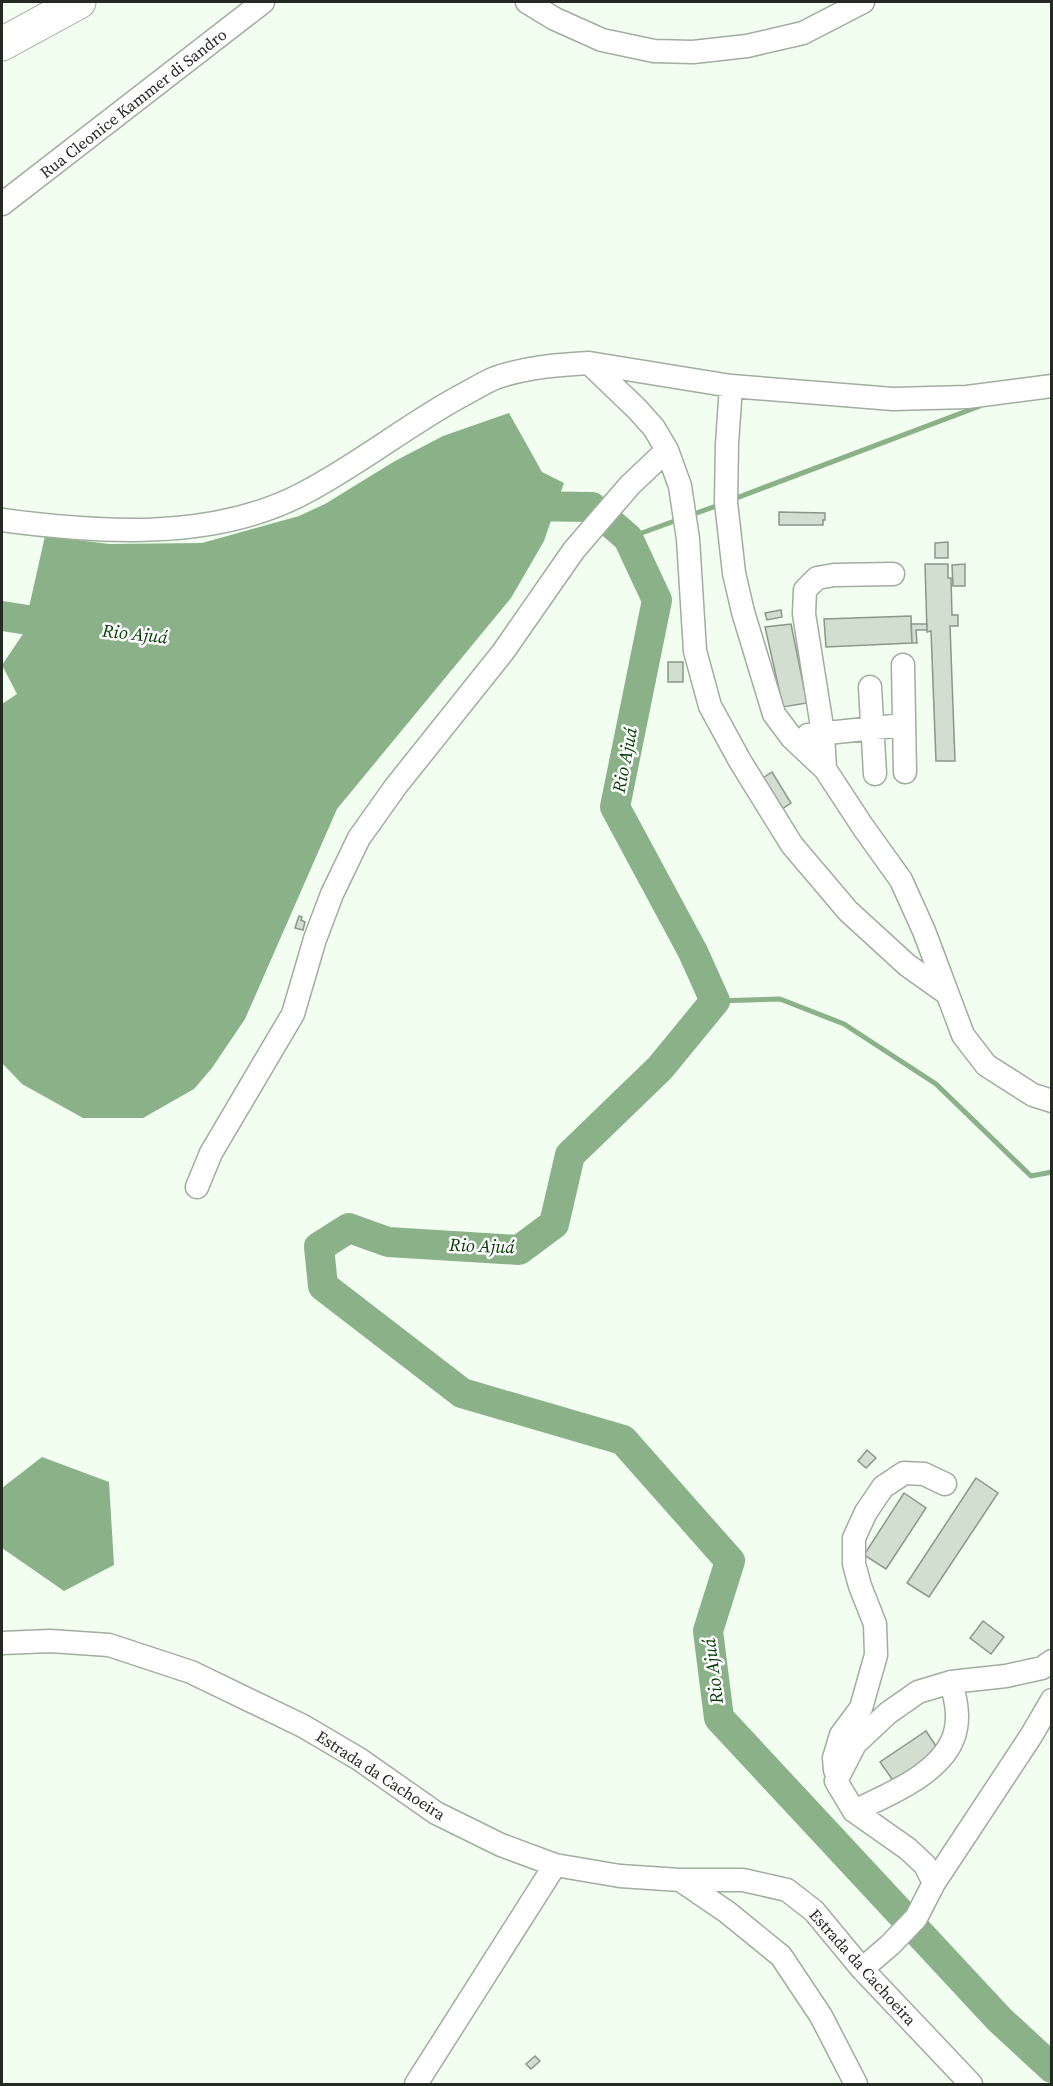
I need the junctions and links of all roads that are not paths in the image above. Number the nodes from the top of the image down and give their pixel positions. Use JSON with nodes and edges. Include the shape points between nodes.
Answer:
{"nodes":[{"id":1,"x":79,"y":2,"type":"edge"},
{"id":2,"x":263,"y":2,"type":"edge"},
{"id":3,"x":527,"y":2,"type":"edge"},
{"id":4,"x":863,"y":2,"type":"edge"},
{"id":5,"x":2,"y":44,"type":"edge"},
{"id":6,"x":2,"y":204,"type":"edge"},
{"id":7,"x":589,"y":363,"type":"junction"},
{"id":8,"x":731,"y":386,"type":"junction"},
{"id":9,"x":1052,"y":386,"type":"edge"},
{"id":10,"x":667,"y":450,"type":"junction"},
{"id":11,"x":2,"y":520,"type":"edge"},
{"id":12,"x":893,"y":574,"type":"dead end"},
{"id":13,"x":903,"y":665,"type":"dead end"},
{"id":14,"x":870,"y":687,"type":"dead end"},
{"id":15,"x":903,"y":725,"type":"junction"},
{"id":16,"x":872,"y":727,"type":"junction"},
{"id":17,"x":823,"y":733,"type":"junction"},
{"id":18,"x":792,"y":738,"type":"junction"},
{"id":19,"x":825,"y":769,"type":"junction"},
{"id":20,"x":904,"y":772,"type":"dead end"},
{"id":21,"x":874,"y":774,"type":"dead end"},
{"id":22,"x":945,"y":992,"type":"junction"},
{"id":23,"x":1052,"y":1101,"type":"edge"},
{"id":24,"x":197,"y":1187,"type":"dead end"},
{"id":25,"x":945,"y":1484,"type":"dead end"},
{"id":26,"x":2,"y":1643,"type":"edge"},
{"id":27,"x":1052,"y":1661,"type":"edge"},
{"id":28,"x":951,"y":1682,"type":"junction"},
{"id":29,"x":1052,"y":1700,"type":"edge"},
{"id":30,"x":836,"y":1781,"type":"junction"},
{"id":31,"x":854,"y":1811,"type":"junction"},
{"id":32,"x":555,"y":1865,"type":"junction"},
{"id":33,"x":680,"y":1880,"type":"junction"},
{"id":34,"x":934,"y":1883,"type":"junction"},
{"id":35,"x":862,"y":1969,"type":"junction"},
{"id":36,"x":416,"y":2085,"type":"edge"},
{"id":37,"x":856,"y":2085,"type":"edge"},
{"id":38,"x":971,"y":2085,"type":"edge"}],
"edges":[{"from":1,"to":5,"type":"highway"},
{"from":2,"to":6,"type":"street","name":"Rua Cleonice Kammer di Sandro"},
{"from":3,"to":4,"type":"street","via":[[555,20],[602,40],[654,51],[693,52],[747,46],[803,33]]},
{"from":7,"to":8,"type":"street"},
{"from":7,"to":10,"type":"street","via":[[637,409]]},
{"from":7,"to":11,"type":"street","via":[[539,366],[494,379],[443,406],[303,494],[244,517],[187,527],[123,530],[60,528]]},
{"from":8,"to":9,"type":"street","via":[[893,399],[967,397]]},
{"from":8,"to":18,"type":"street","via":[[726,502],[734,573],[774,714]]},
{"from":10,"to":22,"type":"street","via":[[680,486],[688,539],[695,651],[710,706],[792,845],[848,911],[907,965]]},
{"from":10,"to":24,"type":"street","via":[[574,550],[503,652],[359,838],[315,939],[293,1014],[211,1153]]},
{"from":12,"to":17,"type":"street","via":[[817,578],[805,590],[804,614]]},
{"from":13,"to":15,"type":"street"},
{"from":14,"to":16,"type":"street"},
{"from":15,"to":16,"type":"street"},
{"from":15,"to":20,"type":"street"},
{"from":16,"to":17,"type":"street"},
{"from":16,"to":21,"type":"street"},
{"from":17,"to":18,"type":"street"},
{"from":17,"to":19,"type":"street"},
{"from":18,"to":19,"type":"street"},
{"from":19,"to":22,"type":"street","via":[[901,880]]},
{"from":22,"to":23,"type":"street","via":[[963,1035],[986,1065],[1033,1095]]},
{"from":25,"to":30,"type":"street","via":[[924,1474],[904,1473],[883,1487],[854,1538],[854,1564],[875,1624],[876,1655],[861,1708],[841,1735],[834,1758]]},
{"from":26,"to":32,"type":"street","name":"Estrada da Cachoeira","via":[[109,1645],[191,1672],[303,1726],[360,1759],[436,1813],[501,1845]]},
{"from":27,"to":28,"type":"street","via":[[1042,1668],[1006,1676]]},
{"from":28,"to":30,"type":"street","via":[[918,1692],[888,1713],[855,1744]]},
{"from":28,"to":31,"type":"street","via":[[956,1730],[946,1752],[929,1770],[894,1793]]},
{"from":29,"to":34,"type":"street"},
{"from":30,"to":31,"type":"street"},
{"from":31,"to":34,"type":"street","via":[[908,1849],[925,1865]]},
{"from":32,"to":33,"type":"street","name":"Estrada da Cachoeira","via":[[620,1876]]},
{"from":32,"to":36,"type":"street"},
{"from":33,"to":35,"type":"street","name":"Estrada da Cachoeira","via":[[743,1880],[787,1890],[814,1911]]},
{"from":33,"to":37,"type":"street","via":[[727,1911],[781,1956],[821,2016]]},
{"from":34,"to":35,"type":"street","via":[[916,1918]]},
{"from":35,"to":38,"type":"street","name":"Estrada da Cachoeira"}]}
